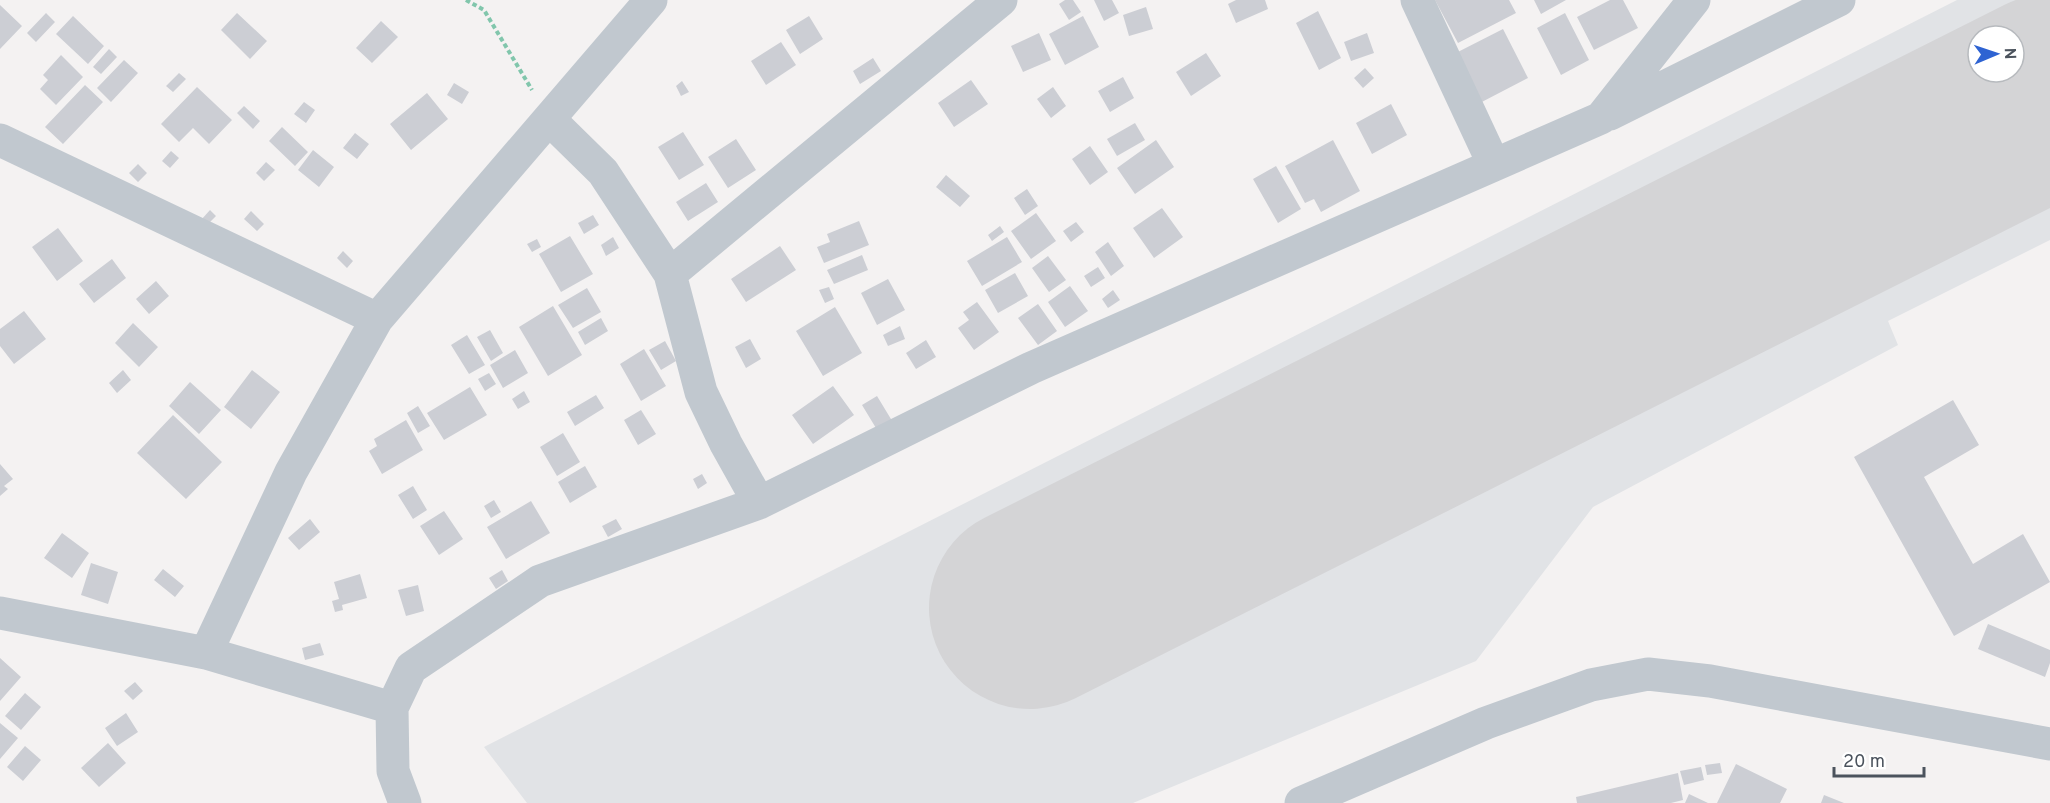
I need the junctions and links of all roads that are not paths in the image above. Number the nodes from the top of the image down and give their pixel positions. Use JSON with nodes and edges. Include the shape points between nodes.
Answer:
{"nodes":[{"id":1,"x":651,"y":0,"type":"edge"},
{"id":2,"x":1001,"y":0,"type":"edge"},
{"id":3,"x":1417,"y":0,"type":"edge"},
{"id":4,"x":1694,"y":0,"type":"edge"},
{"id":5,"x":1839,"y":0,"type":"edge"},
{"id":6,"x":1601,"y":118,"type":"junction"},
{"id":7,"x":549,"y":119,"type":"junction"},
{"id":8,"x":0,"y":140,"type":"edge"},
{"id":9,"x":1494,"y":165,"type":"junction"},
{"id":10,"x":670,"y":274,"type":"junction"},
{"id":11,"x":377,"y":319,"type":"junction"},
{"id":12,"x":759,"y":502,"type":"junction"},
{"id":13,"x":0,"y":613,"type":"edge"},
{"id":14,"x":206,"y":653,"type":"junction"},
{"id":15,"x":393,"y":708,"type":"junction"},
{"id":16,"x":2050,"y":744,"type":"edge"},
{"id":17,"x":405,"y":803,"type":"edge"},
{"id":18,"x":1301,"y":803,"type":"edge"}],
"edges":[{"from":1,"to":7,"type":"street"},
{"from":2,"to":10,"type":"street"},
{"from":3,"to":9,"type":"street"},
{"from":4,"to":6,"type":"street"},
{"from":5,"to":6,"type":"street"},
{"from":6,"to":9,"type":"street"},
{"from":7,"to":10,"type":"street","via":[[603,172]]},
{"from":7,"to":11,"type":"street"},
{"from":8,"to":11,"type":"street"},
{"from":9,"to":12,"type":"street","via":[[1031,368]]},
{"from":10,"to":12,"type":"street","via":[[701,392]]},
{"from":11,"to":14,"type":"street","via":[[291,472]]},
{"from":12,"to":15,"type":"street","via":[[540,581],[411,668]]},
{"from":13,"to":14,"type":"street"},
{"from":14,"to":15,"type":"street"},
{"from":15,"to":17,"type":"street","via":[[393,771]]},
{"from":16,"to":18,"type":"street","via":[[1710,681],[1648,674],[1591,685],[1507,716]]}]}
